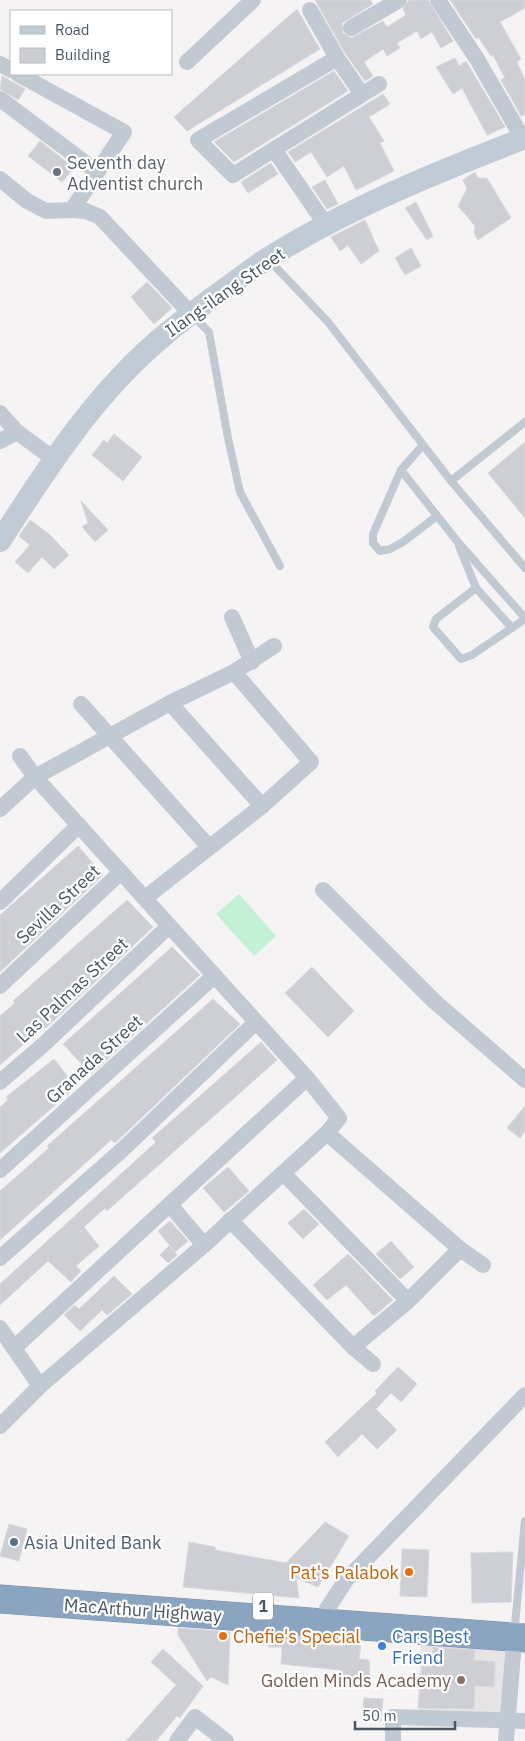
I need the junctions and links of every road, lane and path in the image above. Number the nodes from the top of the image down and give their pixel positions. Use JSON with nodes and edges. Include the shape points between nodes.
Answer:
{"nodes":[{"id":1,"x":253,"y":0,"type":"edge"},
{"id":2,"x":399,"y":0,"type":"edge"},
{"id":3,"x":438,"y":0,"type":"edge"},
{"id":4,"x":310,"y":10,"type":"dead end"},
{"id":5,"x":352,"y":28,"type":"dead end"},
{"id":6,"x":337,"y":58,"type":"junction"},
{"id":7,"x":187,"y":62,"type":"dead end"},
{"id":8,"x":20,"y":75,"type":"edge"},
{"id":9,"x":379,"y":84,"type":"dead end"},
{"id":10,"x":362,"y":94,"type":"junction"},
{"id":11,"x":0,"y":99,"type":"edge"},
{"id":12,"x":522,"y":142,"type":"edge"},
{"id":13,"x":275,"y":151,"type":"junction"},
{"id":14,"x":96,"y":172,"type":"junction"},
{"id":15,"x":0,"y":179,"type":"edge"},
{"id":16,"x":72,"y":210,"type":"junction"},
{"id":17,"x":326,"y":225,"type":"junction"},
{"id":18,"x":267,"y":259,"type":"junction"},
{"id":19,"x":190,"y":314,"type":"junction"},
{"id":20,"x":0,"y":413,"type":"edge"},
{"id":21,"x":525,"y":422,"type":"edge"},
{"id":22,"x":17,"y":432,"type":"junction"},
{"id":23,"x":0,"y":441,"type":"edge"},
{"id":24,"x":423,"y":445,"type":"junction"},
{"id":25,"x":54,"y":459,"type":"junction"},
{"id":26,"x":401,"y":470,"type":"junction"},
{"id":27,"x":451,"y":481,"type":"junction"},
{"id":28,"x":437,"y":516,"type":"junction"},
{"id":29,"x":0,"y":541,"type":"edge"},
{"id":30,"x":457,"y":541,"type":"junction"},
{"id":31,"x":280,"y":566,"type":"dead end"},
{"id":32,"x":525,"y":568,"type":"edge"},
{"id":33,"x":476,"y":588,"type":"junction"},
{"id":34,"x":232,"y":617,"type":"dead end"},
{"id":35,"x":525,"y":618,"type":"edge"},
{"id":36,"x":512,"y":628,"type":"junction"},
{"id":37,"x":274,"y":646,"type":"dead end"},
{"id":38,"x":252,"y":662,"type":"junction"},
{"id":39,"x":234,"y":672,"type":"junction"},
{"id":40,"x":170,"y":703,"type":"junction"},
{"id":41,"x":81,"y":704,"type":"dead end"},
{"id":42,"x":110,"y":736,"type":"junction"},
{"id":43,"x":20,"y":756,"type":"dead end"},
{"id":44,"x":35,"y":777,"type":"junction"},
{"id":45,"x":262,"y":806,"type":"junction"},
{"id":46,"x":0,"y":809,"type":"edge"},
{"id":47,"x":79,"y":825,"type":"junction"},
{"id":48,"x":209,"y":847,"type":"junction"},
{"id":49,"x":121,"y":872,"type":"junction"},
{"id":50,"x":323,"y":890,"type":"dead end"},
{"id":51,"x":145,"y":898,"type":"junction"},
{"id":52,"x":0,"y":902,"type":"edge"},
{"id":53,"x":169,"y":926,"type":"junction"},
{"id":54,"x":214,"y":977,"type":"junction"},
{"id":55,"x":0,"y":986,"type":"edge"},
{"id":56,"x":256,"y":1023,"type":"junction"},
{"id":57,"x":307,"y":1078,"type":"junction"},
{"id":58,"x":525,"y":1080,"type":"edge"},
{"id":59,"x":0,"y":1082,"type":"edge"},
{"id":60,"x":327,"y":1133,"type":"junction"},
{"id":61,"x":0,"y":1170,"type":"edge"},
{"id":62,"x":283,"y":1172,"type":"junction"},
{"id":63,"x":171,"y":1206,"type":"junction"},
{"id":64,"x":230,"y":1220,"type":"junction"},
{"id":65,"x":204,"y":1245,"type":"junction"},
{"id":66,"x":460,"y":1249,"type":"junction"},
{"id":67,"x":0,"y":1258,"type":"edge"},
{"id":68,"x":483,"y":1265,"type":"dead end"},
{"id":69,"x":408,"y":1301,"type":"junction"},
{"id":70,"x":0,"y":1328,"type":"edge"},
{"id":71,"x":353,"y":1347,"type":"junction"},
{"id":72,"x":14,"y":1348,"type":"junction"},
{"id":73,"x":372,"y":1364,"type":"dead end"},
{"id":74,"x":40,"y":1386,"type":"junction"},
{"id":75,"x":525,"y":1395,"type":"edge"},
{"id":76,"x":0,"y":1426,"type":"edge"},
{"id":77,"x":525,"y":1521,"type":"edge"},
{"id":78,"x":0,"y":1587,"type":"edge"},
{"id":79,"x":0,"y":1599,"type":"edge"},
{"id":80,"x":327,"y":1617,"type":"junction"},
{"id":81,"x":520,"y":1631,"type":"edge"},
{"id":82,"x":508,"y":1719,"type":"junction"},
{"id":83,"x":525,"y":1721,"type":"edge"},
{"id":84,"x":177,"y":1741,"type":"edge"},
{"id":85,"x":226,"y":1741,"type":"edge"},
{"id":86,"x":393,"y":1741,"type":"edge"},
{"id":87,"x":506,"y":1741,"type":"edge"}],
"edges":[{"from":1,"to":7,"type":"street"},
{"from":2,"to":5,"type":"street"},
{"from":3,"to":12,"type":"street","via":[[477,59]]},
{"from":4,"to":6,"type":"street"},
{"from":6,"to":10,"type":"street"},
{"from":6,"to":13,"type":"street","via":[[198,140],[233,175]]},
{"from":8,"to":14,"type":"street","via":[[124,132]]},
{"from":9,"to":10,"type":"street"},
{"from":10,"to":13,"type":"street"},
{"from":11,"to":14,"type":"street"},
{"from":12,"to":17,"type":"street","name":"Ilang-ilang Street","via":[[386,195]]},
{"from":13,"to":17,"type":"street"},
{"from":14,"to":16,"type":"street"},
{"from":15,"to":16,"type":"street","via":[[27,201],[46,211]]},
{"from":16,"to":19,"type":"street","via":[[100,217]]},
{"from":17,"to":18,"type":"street","name":"Ilang-ilang Street"},
{"from":18,"to":19,"type":"street","name":"Ilang-ilang Street"},
{"from":18,"to":24,"type":"lane","via":[[328,322]]},
{"from":19,"to":25,"type":"street","name":"Ilang-ilang Street","via":[[170,328],[123,374]]},
{"from":19,"to":31,"type":"lane","via":[[209,332],[240,492]]},
{"from":20,"to":22,"type":"street"},
{"from":21,"to":27,"type":"lane"},
{"from":22,"to":23,"type":"street"},
{"from":22,"to":25,"type":"street"},
{"from":24,"to":26,"type":"lane"},
{"from":24,"to":27,"type":"lane"},
{"from":25,"to":29,"type":"street","name":"Ilang-ilang Street"},
{"from":26,"to":28,"type":"lane"},
{"from":26,"to":28,"type":"lane","via":[[373,534],[373,543],[380,551],[390,549]]},
{"from":27,"to":32,"type":"lane"},
{"from":28,"to":30,"type":"lane"},
{"from":30,"to":33,"type":"lane"},
{"from":30,"to":35,"type":"lane"},
{"from":33,"to":36,"type":"lane"},
{"from":33,"to":36,"type":"lane","via":[[436,620],[433,627],[461,659]]},
{"from":34,"to":38,"type":"street"},
{"from":35,"to":36,"type":"lane"},
{"from":37,"to":38,"type":"street"},
{"from":38,"to":39,"type":"street"},
{"from":39,"to":40,"type":"street"},
{"from":39,"to":45,"type":"street","via":[[311,762]]},
{"from":40,"to":42,"type":"street"},
{"from":40,"to":45,"type":"street"},
{"from":41,"to":42,"type":"street"},
{"from":42,"to":44,"type":"street"},
{"from":42,"to":48,"type":"street"},
{"from":43,"to":44,"type":"street"},
{"from":44,"to":46,"type":"street"},
{"from":44,"to":47,"type":"street"},
{"from":45,"to":48,"type":"street"},
{"from":47,"to":49,"type":"street"},
{"from":47,"to":52,"type":"street"},
{"from":48,"to":51,"type":"street"},
{"from":49,"to":51,"type":"street"},
{"from":49,"to":55,"type":"street","name":"Sevilla Street"},
{"from":50,"to":58,"type":"street","via":[[427,995]]},
{"from":51,"to":53,"type":"street"},
{"from":53,"to":54,"type":"street"},
{"from":53,"to":59,"type":"street","name":"Las Palmas Street"},
{"from":54,"to":56,"type":"street"},
{"from":54,"to":61,"type":"street","name":"Granada Street"},
{"from":56,"to":57,"type":"street"},
{"from":56,"to":67,"type":"street","via":[[122,1150]]},
{"from":57,"to":60,"type":"street","via":[[339,1118]]},
{"from":57,"to":63,"type":"street"},
{"from":60,"to":62,"type":"street"},
{"from":60,"to":66,"type":"street"},
{"from":62,"to":64,"type":"street"},
{"from":62,"to":69,"type":"street"},
{"from":63,"to":65,"type":"street"},
{"from":63,"to":72,"type":"street"},
{"from":64,"to":65,"type":"street"},
{"from":64,"to":71,"type":"street"},
{"from":65,"to":74,"type":"street"},
{"from":66,"to":68,"type":"street"},
{"from":66,"to":69,"type":"street"},
{"from":69,"to":71,"type":"street"},
{"from":70,"to":72,"type":"street"},
{"from":71,"to":73,"type":"street"},
{"from":72,"to":74,"type":"street"},
{"from":74,"to":76,"type":"street"},
{"from":75,"to":80,"type":"street","via":[[346,1580]]},
{"from":77,"to":81,"type":"lane"},
{"from":78,"to":80,"type":"highway","name":"MacArthur Highway","number":"1","via":[[253,1606]]},
{"from":79,"to":80,"type":"highway","name":"MacArthur Highway","number":"1"},
{"from":80,"to":81,"type":"highway","name":"MacArthur Highway","number":"1"},
{"from":81,"to":82,"type":"street"},
{"from":82,"to":83,"type":"street"},
{"from":82,"to":86,"type":"street","via":[[393,1718]]},
{"from":82,"to":87,"type":"street"},
{"from":84,"to":85,"type":"street","via":[[195,1717]]}]}
